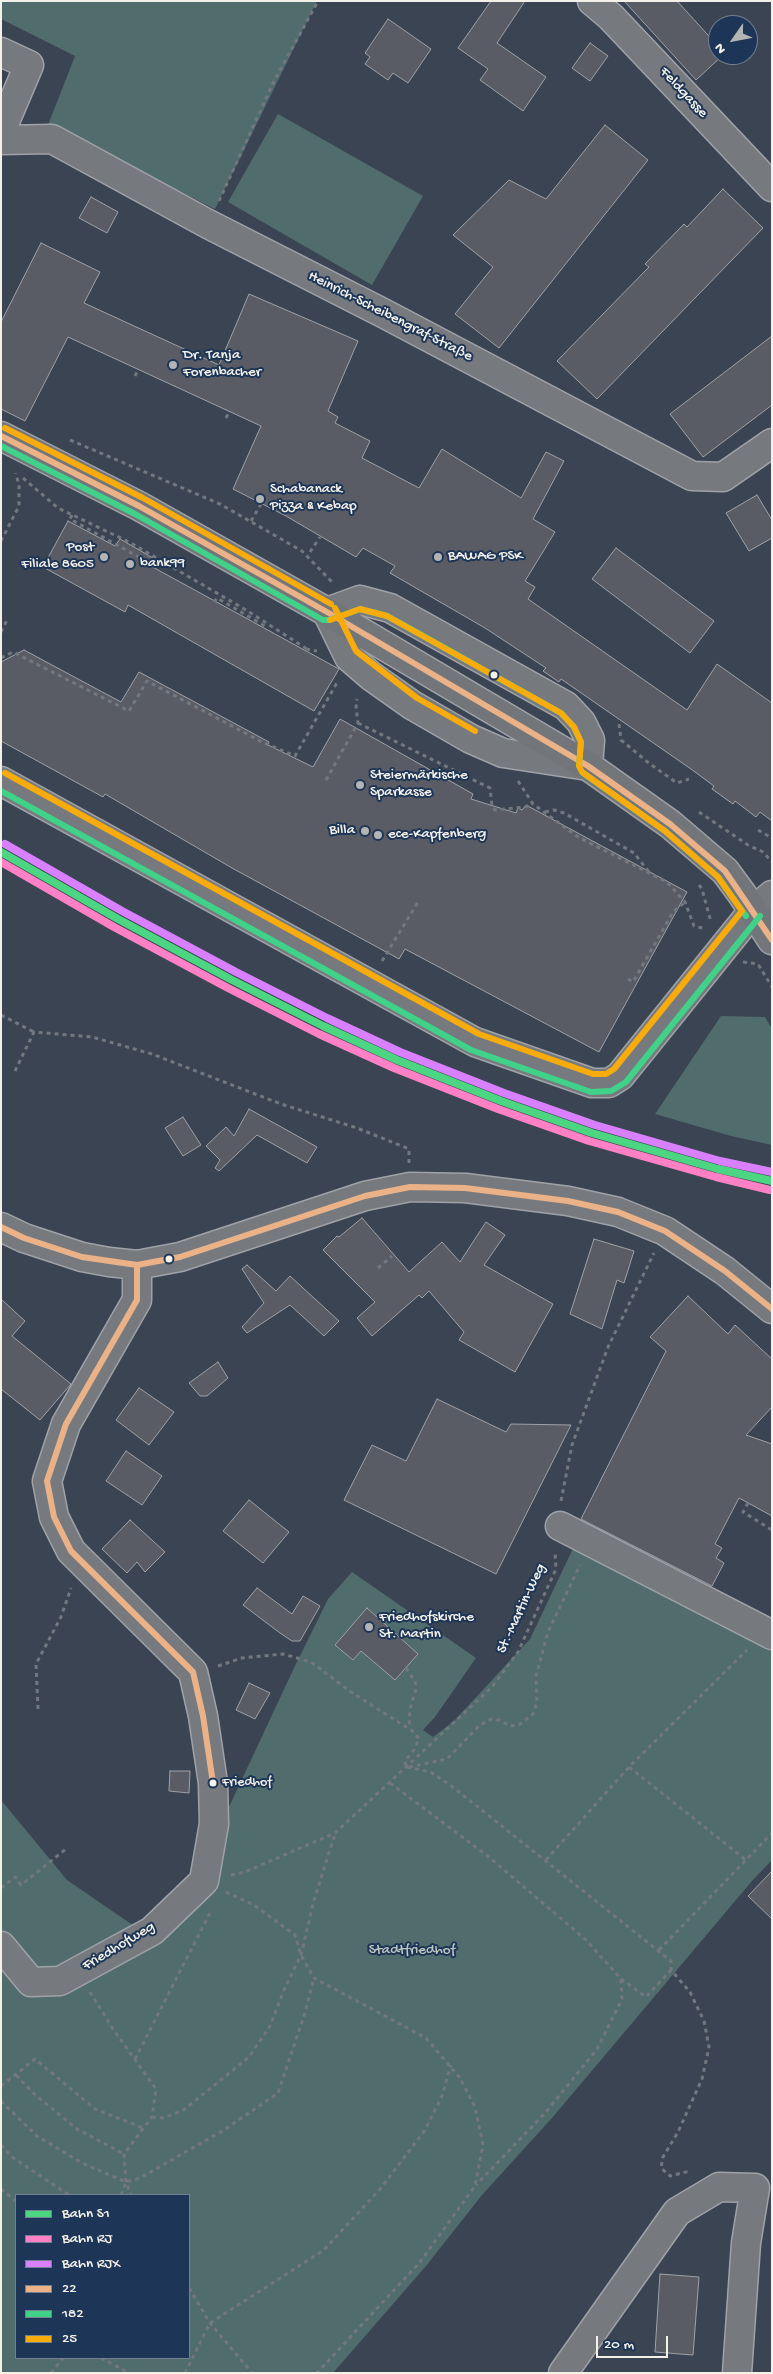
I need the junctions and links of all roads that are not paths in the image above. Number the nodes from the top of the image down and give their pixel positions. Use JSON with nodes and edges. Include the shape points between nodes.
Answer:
{"nodes":[{"id":1,"x":592,"y":1,"type":"edge"},
{"id":2,"x":1,"y":52,"type":"edge"},
{"id":3,"x":1,"y":132,"type":"edge"},
{"id":4,"x":1,"y":140,"type":"edge"},
{"id":5,"x":772,"y":187,"type":"edge"},
{"id":6,"x":1,"y":436,"type":"edge"},
{"id":7,"x":772,"y":443,"type":"edge"},
{"id":8,"x":327,"y":612,"type":"junction"},
{"id":9,"x":588,"y":766,"type":"junction"},
{"id":10,"x":1,"y":780,"type":"edge"},
{"id":11,"x":763,"y":903,"type":"edge"},
{"id":12,"x":772,"y":940,"type":"edge"},
{"id":13,"x":1,"y":1227,"type":"edge"},
{"id":14,"x":137,"y":1265,"type":"junction"},
{"id":15,"x":772,"y":1310,"type":"edge"},
{"id":16,"x":560,"y":1526,"type":"road end"},
{"id":17,"x":772,"y":1634,"type":"edge"},
{"id":18,"x":1,"y":1946,"type":"edge"},
{"id":19,"x":563,"y":2373,"type":"edge"},
{"id":20,"x":737,"y":2373,"type":"edge"}],
"edges":[{"from":1,"to":5,"type":"street","name":"Feldgasse","via":[[611,17]]},
{"from":2,"to":3,"type":"street","via":[[29,65]]},
{"from":4,"to":7,"type":"street","name":"Heinrich-Scheibengraf-Straße","via":[[52,139],[208,224],[692,476],[723,477]]},
{"from":6,"to":8,"type":"main road","via":[[139,506]]},
{"from":8,"to":9,"type":"main road"},
{"from":8,"to":9,"type":"street","via":[[349,657],[412,705],[471,739],[503,753]]},
{"from":8,"to":9,"type":"street","via":[[360,600],[390,608],[566,706],[581,722],[590,740]]},
{"from":9,"to":11,"type":"main road","via":[[670,824]]},
{"from":10,"to":11,"type":"street","via":[[475,1042],[592,1083],[609,1083],[620,1076]]},
{"from":11,"to":12,"type":"main road"},
{"from":13,"to":14,"type":"street","via":[[82,1257]]},
{"from":14,"to":15,"type":"street","via":[[180,1257],[365,1196],[410,1187],[465,1188],[568,1201],[618,1212],[665,1231],[725,1272]]},
{"from":14,"to":18,"type":"street","name":"Friedhofweg","via":[[137,1300],[66,1424],[47,1481],[54,1517],[71,1551],[193,1672],[213,1782],[214,1824],[204,1881],[152,1931],[60,1981],[31,1982]]},
{"from":16,"to":17,"type":"street"},
{"from":19,"to":20,"type":"street","via":[[677,2212],[719,2187],[756,2188],[746,2243]]}]}
